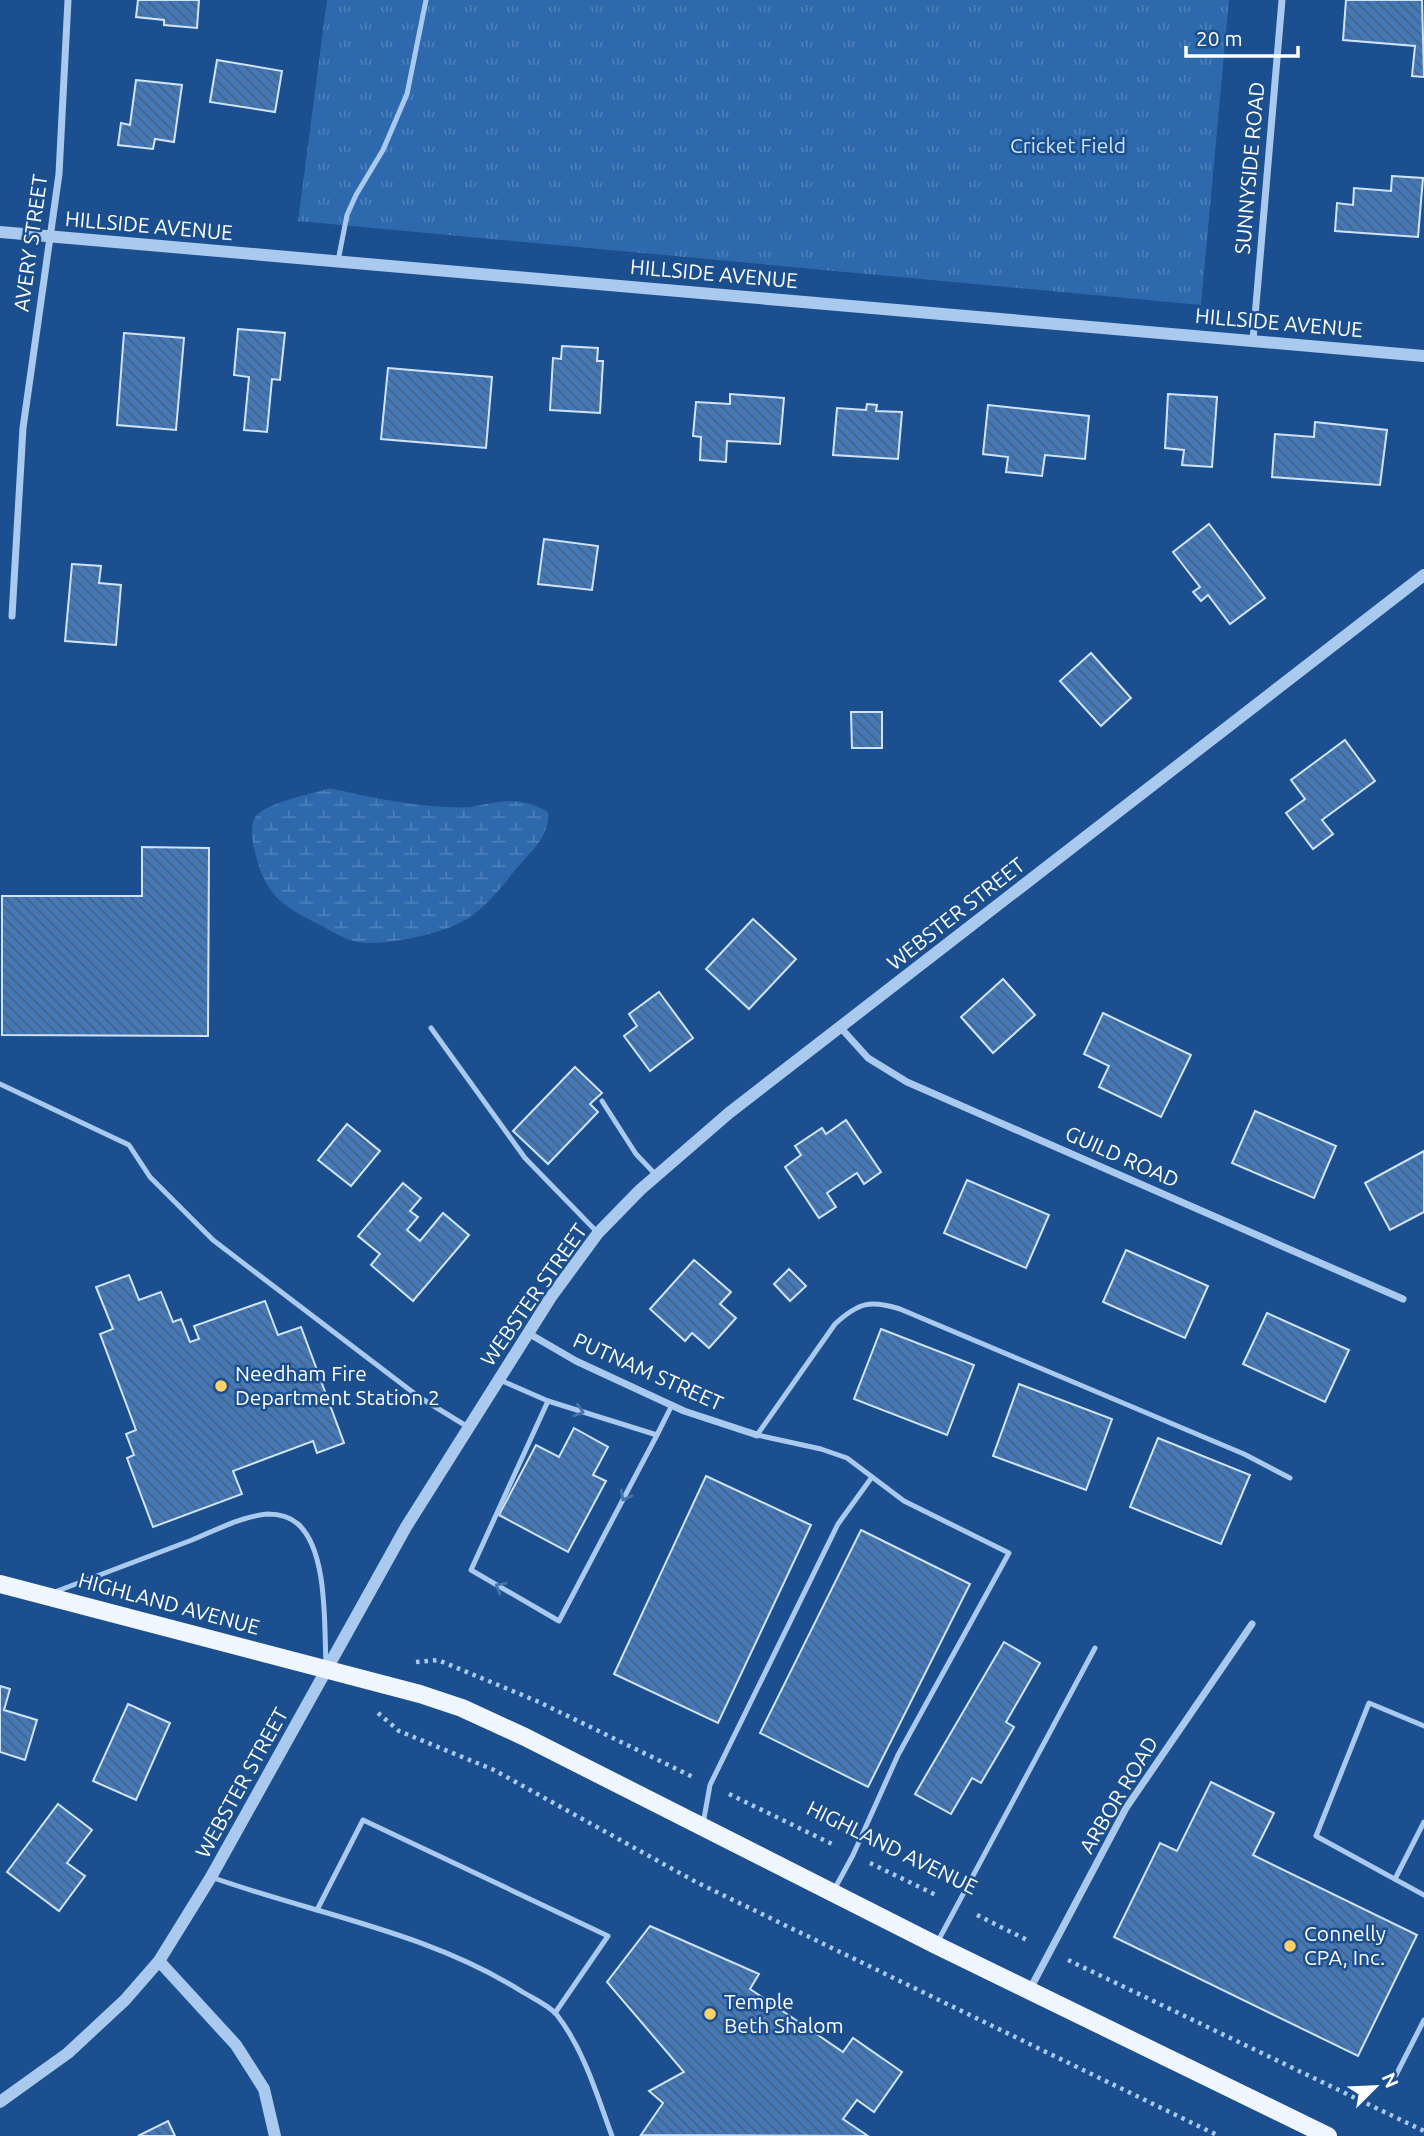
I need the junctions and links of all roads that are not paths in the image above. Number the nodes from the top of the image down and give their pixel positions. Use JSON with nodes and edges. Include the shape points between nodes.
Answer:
{"nodes":[{"id":1,"x":68,"y":0,"type":"edge"},
{"id":2,"x":426,"y":0,"type":"edge"},
{"id":3,"x":1282,"y":0,"type":"edge"},
{"id":4,"x":0,"y":232,"type":"edge"},
{"id":5,"x":50,"y":237,"type":"junction"},
{"id":6,"x":338,"y":261,"type":"junction"},
{"id":7,"x":1253,"y":340,"type":"junction"},
{"id":8,"x":1424,"y":355,"type":"edge"},
{"id":9,"x":1424,"y":575,"type":"edge"},
{"id":10,"x":12,"y":616,"type":"dead end"},
{"id":11,"x":840,"y":1027,"type":"junction"},
{"id":12,"x":431,"y":1028,"type":"dead end"},
{"id":13,"x":0,"y":1084,"type":"edge"},
{"id":14,"x":602,"y":1101,"type":"dead end"},
{"id":15,"x":656,"y":1175,"type":"junction"},
{"id":16,"x":598,"y":1233,"type":"junction"},
{"id":17,"x":1403,"y":1299,"type":"dead end"},
{"id":18,"x":528,"y":1333,"type":"junction"},
{"id":19,"x":498,"y":1379,"type":"junction"},
{"id":20,"x":548,"y":1401,"type":"junction"},
{"id":21,"x":672,"y":1405,"type":"junction"},
{"id":22,"x":468,"y":1427,"type":"junction"},
{"id":23,"x":657,"y":1435,"type":"junction"},
{"id":24,"x":757,"y":1435,"type":"junction"},
{"id":25,"x":872,"y":1477,"type":"junction"},
{"id":26,"x":1290,"y":1478,"type":"dead end"},
{"id":27,"x":0,"y":1584,"type":"edge"},
{"id":28,"x":46,"y":1595,"type":"junction"},
{"id":29,"x":1252,"y":1623,"type":"dead end"},
{"id":30,"x":1095,"y":1648,"type":"dead end"},
{"id":31,"x":326,"y":1669,"type":"junction"},
{"id":32,"x":1424,"y":1726,"type":"edge"},
{"id":33,"x":1424,"y":1822,"type":"edge"},
{"id":34,"x":702,"y":1828,"type":"junction"},
{"id":35,"x":211,"y":1877,"type":"junction"},
{"id":36,"x":1395,"y":1879,"type":"junction"},
{"id":37,"x":832,"y":1893,"type":"junction"},
{"id":38,"x":1424,"y":1895,"type":"edge"},
{"id":39,"x":317,"y":1910,"type":"junction"},
{"id":40,"x":936,"y":1945,"type":"junction"},
{"id":41,"x":159,"y":1961,"type":"junction"},
{"id":42,"x":1028,"y":1991,"type":"junction"},
{"id":43,"x":555,"y":2012,"type":"junction"},
{"id":44,"x":1424,"y":2020,"type":"edge"},
{"id":45,"x":1396,"y":2075,"type":"dead end"},
{"id":46,"x":0,"y":2102,"type":"edge"},
{"id":47,"x":275,"y":2136,"type":"edge"},
{"id":48,"x":612,"y":2136,"type":"edge"},
{"id":49,"x":1328,"y":2136,"type":"edge"}],
"edges":[{"from":1,"to":5,"type":"street","name":"AVERY STREET","via":[[61,147]]},
{"from":2,"to":6,"type":"lane","via":[[407,94],[347,215]]},
{"from":3,"to":7,"type":"street","name":"SUNNYSIDE ROAD"},
{"from":4,"to":5,"type":"street","name":"HILLSIDE AVENUE"},
{"from":5,"to":6,"type":"street","name":"HILLSIDE AVENUE"},
{"from":5,"to":10,"type":"street","name":"AVERY STREET","via":[[23,428]]},
{"from":6,"to":7,"type":"street","name":"HILLSIDE AVENUE"},
{"from":7,"to":8,"type":"street","name":"HILLSIDE AVENUE"},
{"from":9,"to":11,"type":"street","name":"WEBSTER STREET"},
{"from":11,"to":15,"type":"street","name":"WEBSTER STREET"},
{"from":11,"to":17,"type":"street","name":"GUILD ROAD","via":[[868,1058],[907,1082]]},
{"from":12,"to":16,"type":"lane","via":[[525,1158]]},
{"from":13,"to":22,"type":"lane","via":[[130,1145],[150,1177],[213,1240],[419,1397]]},
{"from":14,"to":15,"type":"lane","via":[[636,1154]]},
{"from":15,"to":16,"type":"street","name":"WEBSTER STREET"},
{"from":16,"to":18,"type":"street","name":"WEBSTER STREET"},
{"from":18,"to":19,"type":"street","name":"WEBSTER STREET"},
{"from":18,"to":21,"type":"street","name":"PUTNAM STREET","via":[[576,1361]]},
{"from":19,"to":20,"type":"lane"},
{"from":19,"to":22,"type":"street","name":"WEBSTER STREET"},
{"from":20,"to":23,"type":"lane","one_way":true},
{"from":23,"to":20,"type":"lane","one_way":true,"via":[[559,1622],[471,1570]]},
{"from":21,"to":23,"type":"lane"},
{"from":21,"to":24,"type":"street","name":"PUTNAM STREET"},
{"from":22,"to":31,"type":"street","name":"WEBSTER STREET"},
{"from":24,"to":25,"type":"lane","via":[[835,1453]]},
{"from":24,"to":26,"type":"lane","via":[[835,1324],[862,1304],[880,1303],[1244,1454]]},
{"from":25,"to":34,"type":"lane","via":[[838,1524],[709,1785]]},
{"from":25,"to":37,"type":"lane","via":[[904,1501],[1009,1553],[898,1755]]},
{"from":27,"to":28,"type":"main road","name":"HIGHLAND AVENUE"},
{"from":28,"to":31,"type":"main road","name":"HIGHLAND AVENUE"},
{"from":28,"to":31,"type":"lane","via":[[254,1517],[284,1517],[304,1530],[320,1569]]},
{"from":29,"to":42,"type":"street","name":"ARBOR ROAD","via":[[1126,1808]]},
{"from":30,"to":40,"type":"lane"},
{"from":31,"to":34,"type":"main road","name":"HIGHLAND AVENUE","via":[[462,1708]]},
{"from":31,"to":35,"type":"street","name":"WEBSTER STREET"},
{"from":32,"to":36,"type":"lane","via":[[1369,1703],[1316,1836]]},
{"from":33,"to":36,"type":"lane"},
{"from":34,"to":37,"type":"main road","name":"HIGHLAND AVENUE"},
{"from":35,"to":39,"type":"lane"},
{"from":35,"to":41,"type":"street","name":"WEBSTER STREET"},
{"from":36,"to":38,"type":"lane"},
{"from":37,"to":40,"type":"main road","name":"HIGHLAND AVENUE"},
{"from":39,"to":43,"type":"lane","via":[[438,1948]]},
{"from":39,"to":43,"type":"lane","via":[[363,1820],[608,1936]]},
{"from":40,"to":42,"type":"main road","name":"HIGHLAND AVENUE"},
{"from":41,"to":46,"type":"street","name":"WEBSTER STREET","via":[[78,2044]]},
{"from":41,"to":47,"type":"street","via":[[236,2045],[264,2089]]},
{"from":42,"to":49,"type":"main road","name":"HIGHLAND AVENUE"},
{"from":43,"to":48,"type":"lane","via":[[582,2057]]},
{"from":44,"to":45,"type":"lane"}]}
